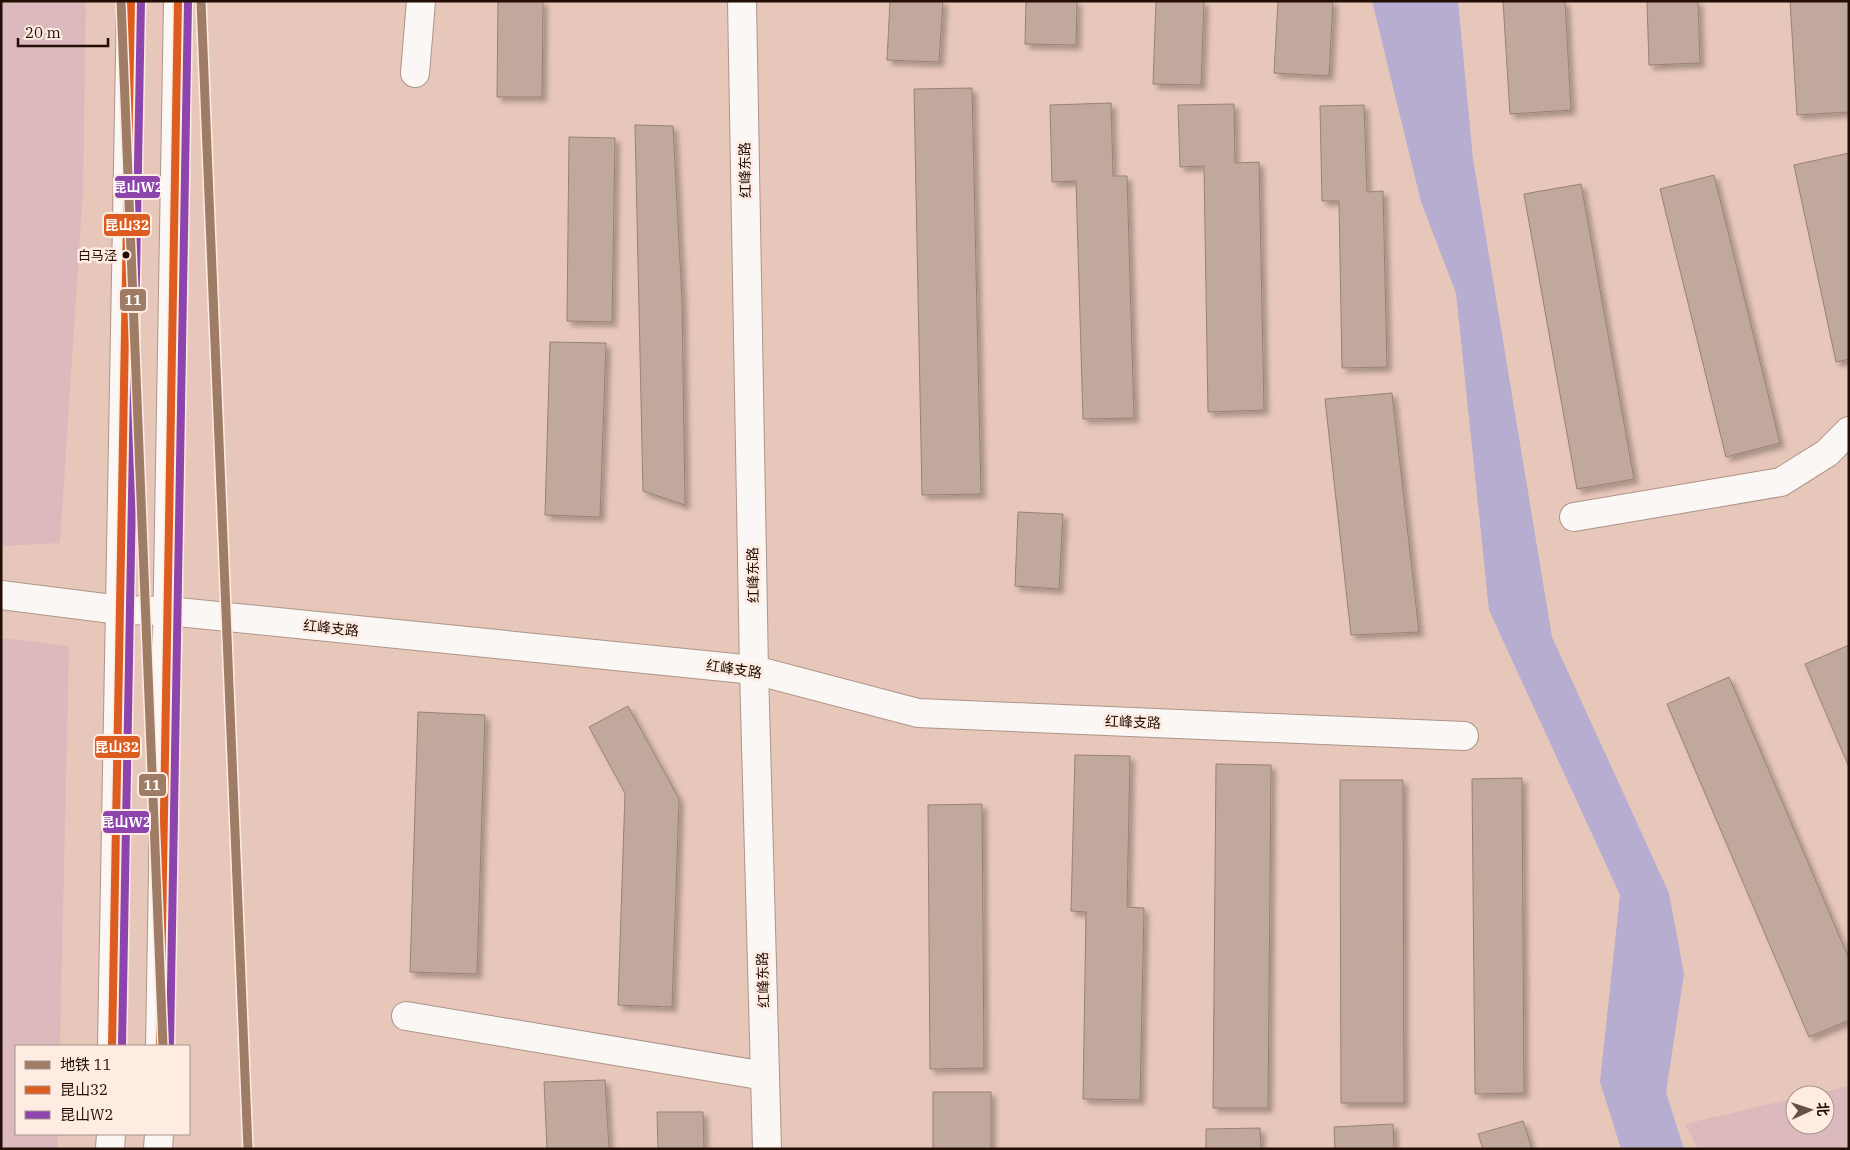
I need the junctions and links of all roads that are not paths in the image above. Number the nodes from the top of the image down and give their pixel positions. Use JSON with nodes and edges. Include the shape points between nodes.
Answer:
{"nodes":[{"id":1,"x":130,"y":1,"type":"edge"},
{"id":2,"x":178,"y":1,"type":"edge"},
{"id":3,"x":421,"y":1,"type":"edge"},
{"id":4,"x":742,"y":1,"type":"edge"},
{"id":5,"x":415,"y":73,"type":"dead end"},
{"id":6,"x":1849,"y":431,"type":"edge"},
{"id":7,"x":1574,"y":517,"type":"dead end"},
{"id":8,"x":1,"y":595,"type":"edge"},
{"id":9,"x":120,"y":610,"type":"junction"},
{"id":10,"x":168,"y":611,"type":"junction"},
{"id":11,"x":754,"y":670,"type":"junction"},
{"id":12,"x":1464,"y":736,"type":"dead end"},
{"id":13,"x":406,"y":1016,"type":"dead end"},
{"id":14,"x":112,"y":1045,"type":"edge"},
{"id":15,"x":160,"y":1045,"type":"edge"},
{"id":16,"x":765,"y":1076,"type":"junction"},
{"id":17,"x":111,"y":1135,"type":"edge"},
{"id":18,"x":159,"y":1135,"type":"edge"},
{"id":19,"x":110,"y":1149,"type":"edge"},
{"id":20,"x":158,"y":1149,"type":"edge"},
{"id":21,"x":767,"y":1149,"type":"edge"}],
"edges":[{"from":1,"to":9,"type":"street"},
{"from":2,"to":10,"type":"street"},
{"from":3,"to":5,"type":"street"},
{"from":4,"to":11,"type":"street","name":"红峰东路"},
{"from":6,"to":7,"type":"street","via":[[1827,453],[1781,482]]},
{"from":8,"to":9,"type":"street","name":"红峰支路"},
{"from":9,"to":10,"type":"street","name":"红峰支路"},
{"from":9,"to":14,"type":"street"},
{"from":10,"to":11,"type":"street","name":"红峰支路"},
{"from":10,"to":15,"type":"street"},
{"from":11,"to":12,"type":"street","name":"红峰支路","via":[[918,713]]},
{"from":11,"to":16,"type":"street","name":"红峰东路"},
{"from":13,"to":16,"type":"street"},
{"from":16,"to":21,"type":"street","name":"红峰东路"},
{"from":17,"to":19,"type":"street"},
{"from":18,"to":20,"type":"street"}]}
